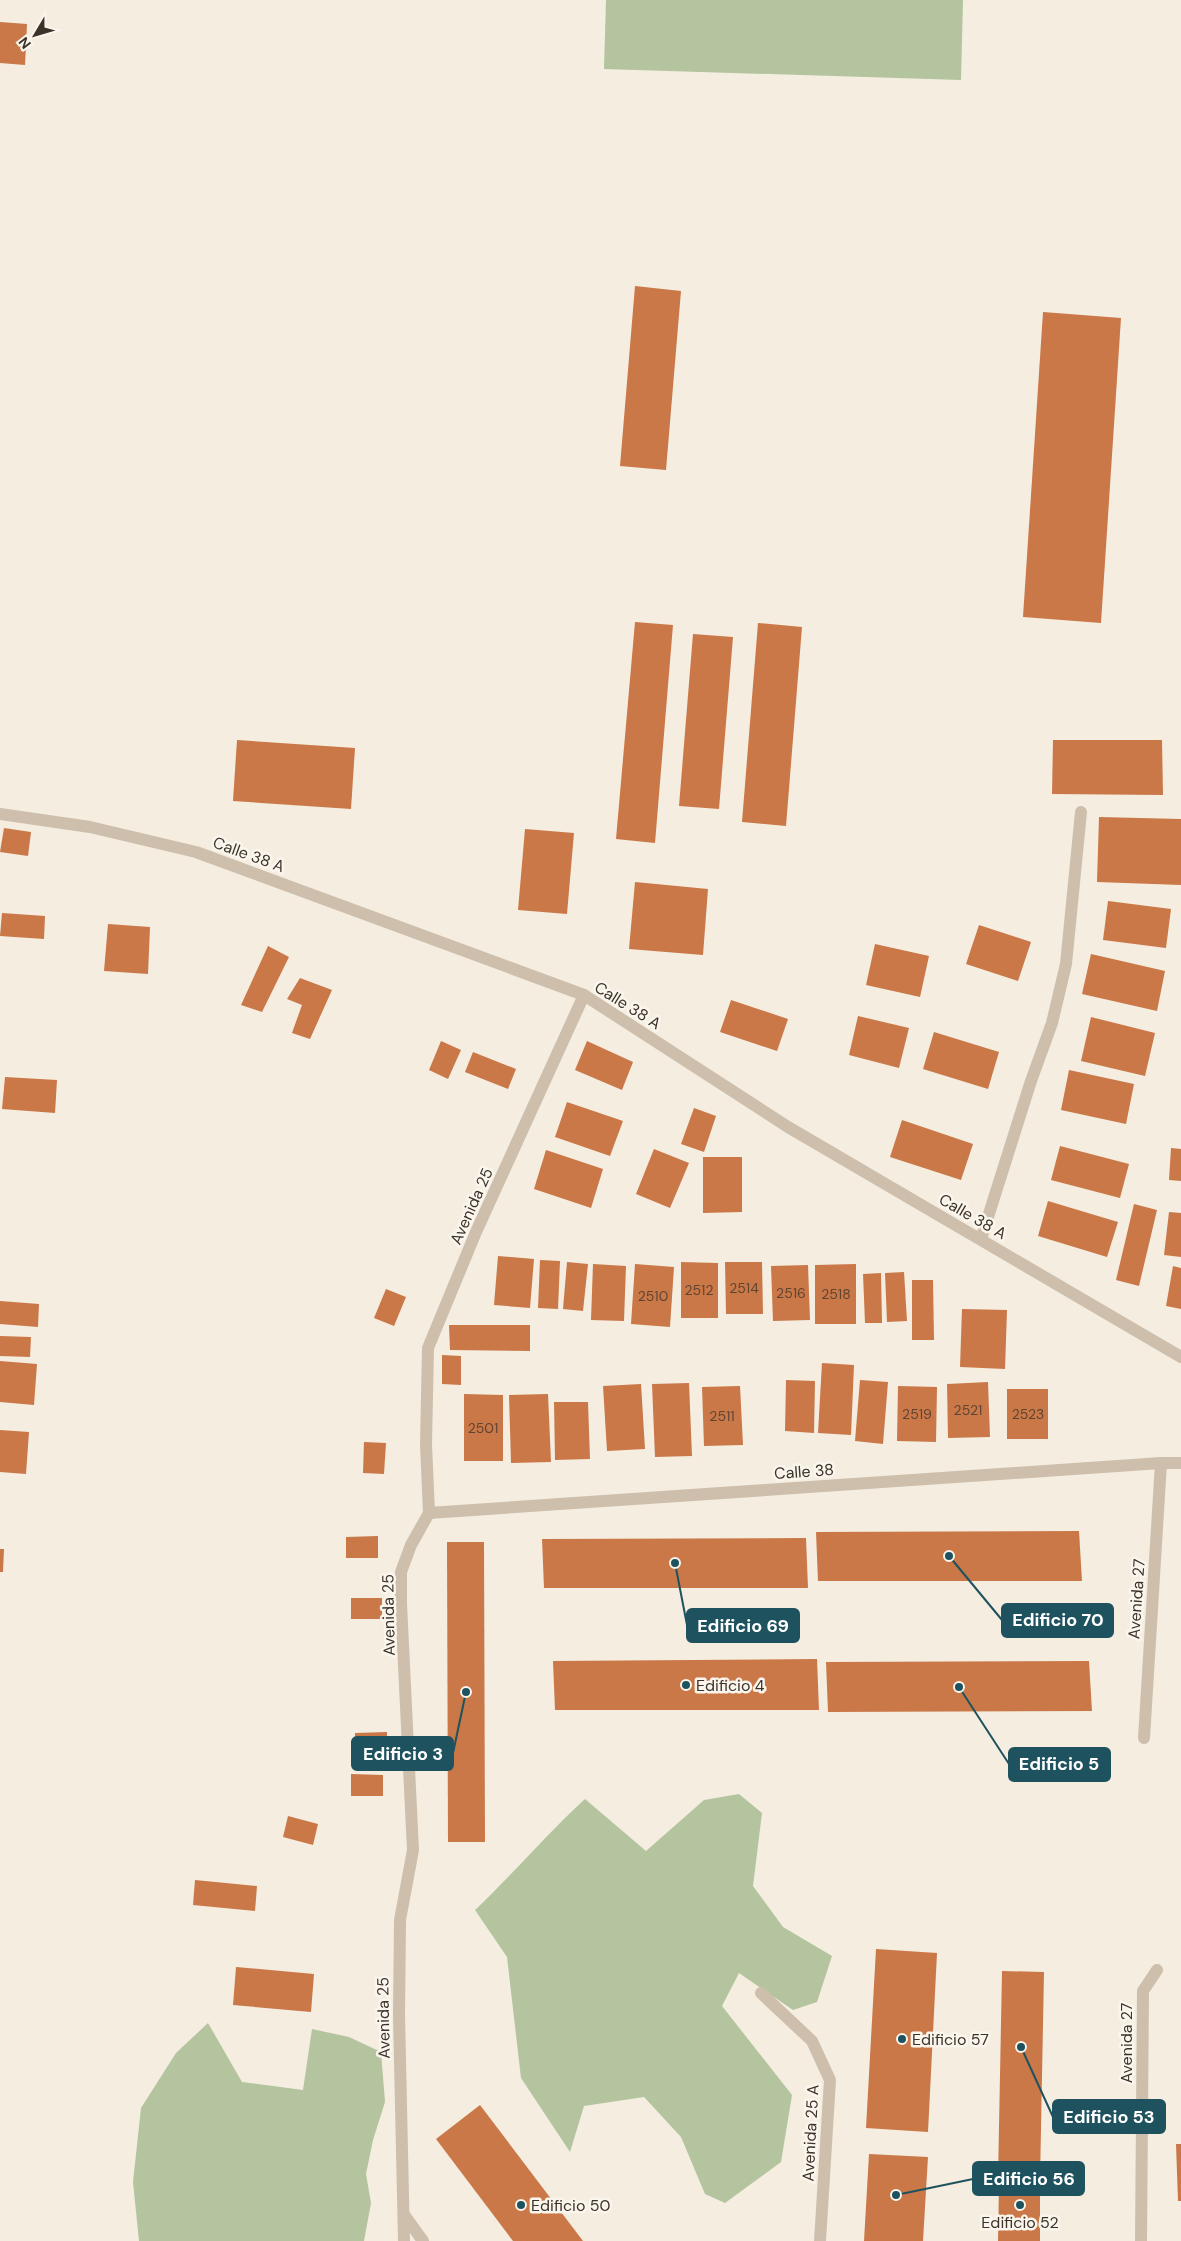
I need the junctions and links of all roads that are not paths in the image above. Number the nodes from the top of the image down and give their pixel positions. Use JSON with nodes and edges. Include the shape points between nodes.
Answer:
{"nodes":[{"id":1,"x":1081,"y":812,"type":"dead end"},
{"id":2,"x":0,"y":814,"type":"edge"},
{"id":3,"x":584,"y":995,"type":"junction"},
{"id":4,"x":981,"y":1239,"type":"junction"},
{"id":5,"x":1181,"y":1357,"type":"edge"},
{"id":6,"x":1161,"y":1463,"type":"junction"},
{"id":7,"x":1181,"y":1463,"type":"edge"},
{"id":8,"x":429,"y":1513,"type":"junction"},
{"id":9,"x":1144,"y":1738,"type":"dead end"},
{"id":10,"x":1157,"y":1970,"type":"dead end"},
{"id":11,"x":761,"y":1993,"type":"dead end"},
{"id":12,"x":405,"y":2216,"type":"junction"},
{"id":13,"x":404,"y":2241,"type":"edge"},
{"id":14,"x":423,"y":2241,"type":"edge"},
{"id":15,"x":820,"y":2241,"type":"edge"},
{"id":16,"x":1141,"y":2241,"type":"edge"}],
"edges":[{"from":1,"to":4,"type":"street","via":[[1066,964],[1052,1023],[1030,1080]]},
{"from":2,"to":3,"type":"street","name":"Calle 38 A","via":[[90,827],[196,852]]},
{"from":3,"to":4,"type":"street","name":"Calle 38 A","via":[[788,1127]]},
{"from":3,"to":8,"type":"street","name":"Avenida 25","via":[[476,1232],[428,1348],[426,1444]]},
{"from":4,"to":5,"type":"street","name":"Calle 38 A"},
{"from":6,"to":7,"type":"street","name":"Calle 38"},
{"from":6,"to":8,"type":"street","name":"Calle 38"},
{"from":6,"to":9,"type":"street","name":"Avenida 27"},
{"from":8,"to":12,"type":"street","name":"Avenida 25","via":[[410,1544],[402,1572],[413,1850],[400,1920],[399,2015]]},
{"from":10,"to":16,"type":"street","name":"Avenida 27","via":[[1143,1991]]},
{"from":11,"to":15,"type":"street","name":"Avenida 25 A","via":[[812,2041],[830,2080]]},
{"from":12,"to":13,"type":"street","name":"Avenida 25"},
{"from":12,"to":14,"type":"street"}]}
